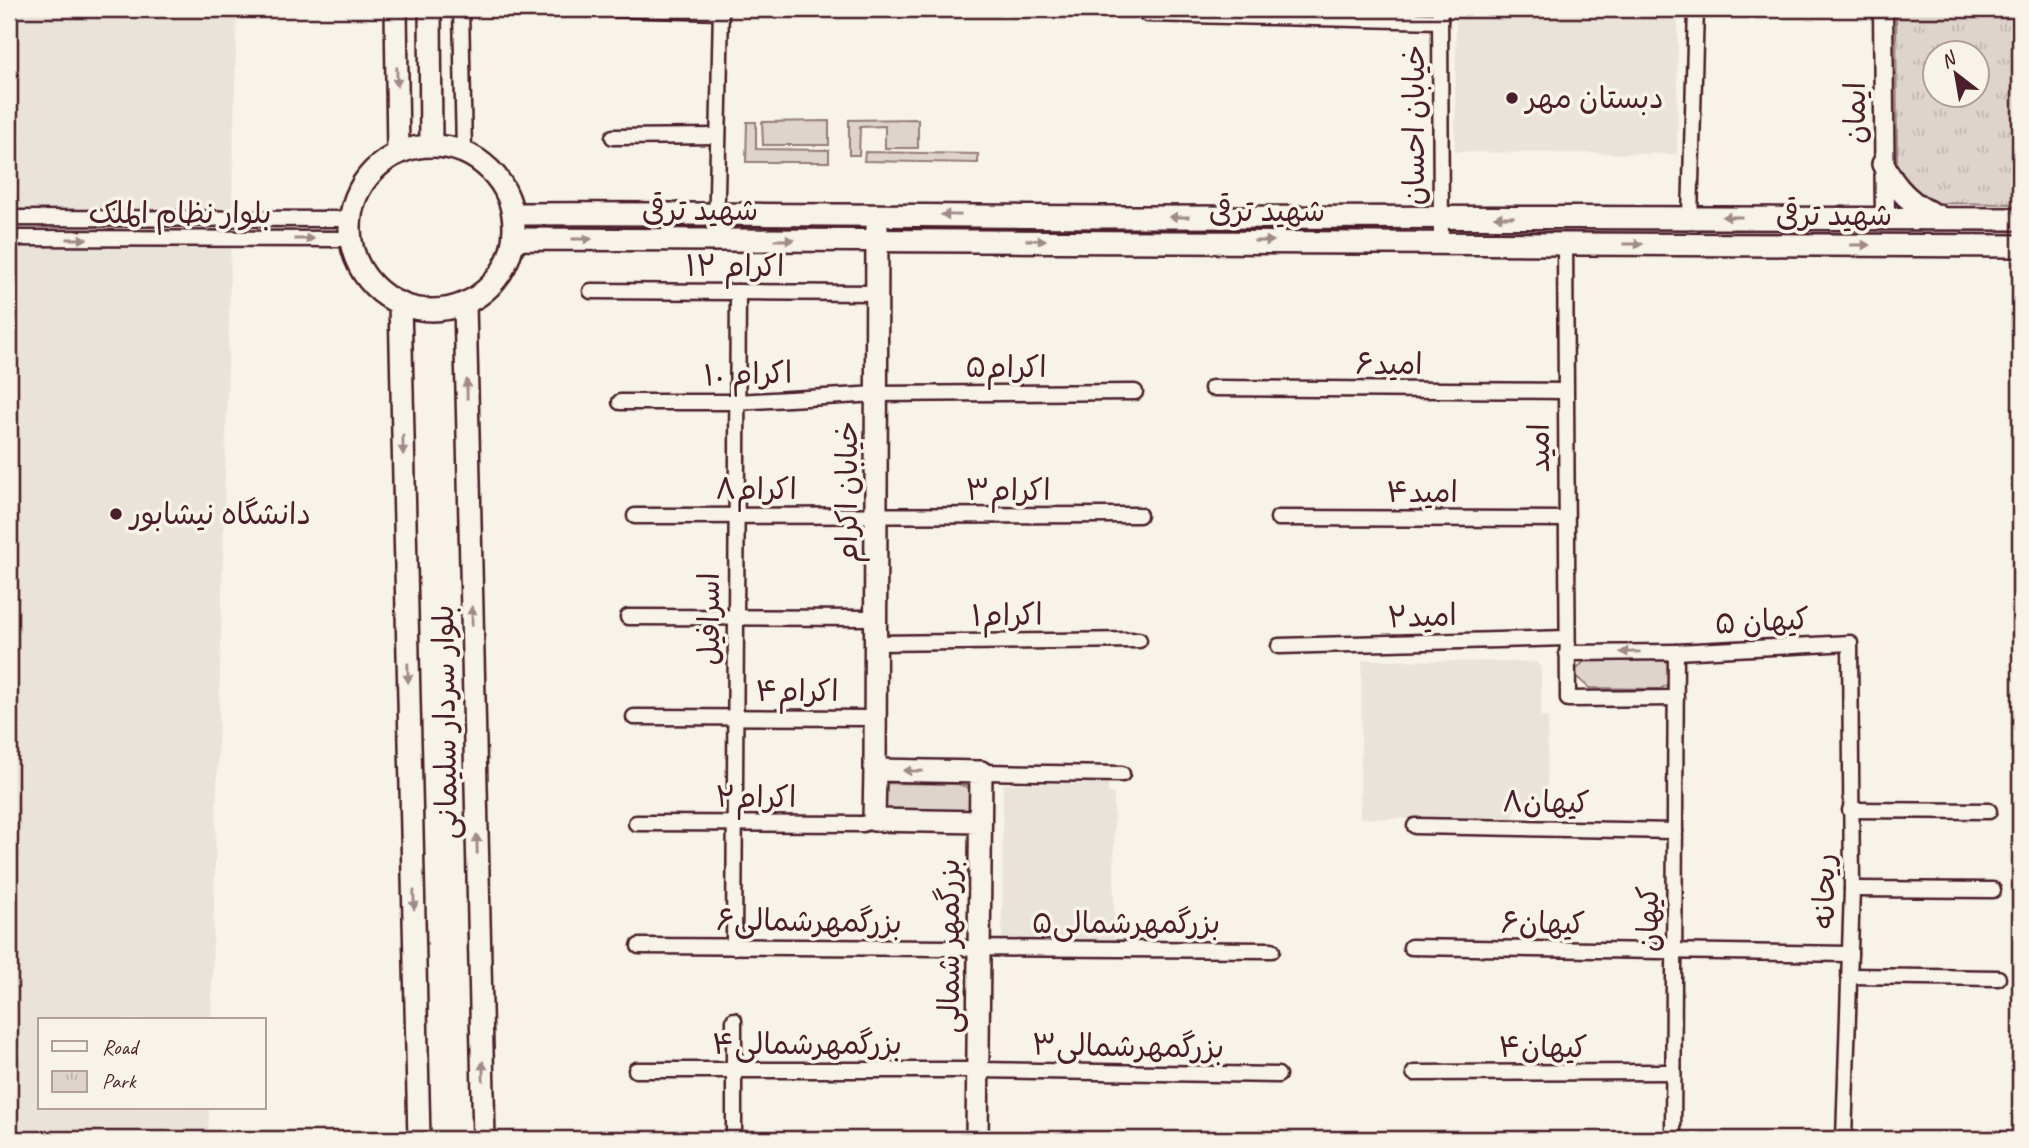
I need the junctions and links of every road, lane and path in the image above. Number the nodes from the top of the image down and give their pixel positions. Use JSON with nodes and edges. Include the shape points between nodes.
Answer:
{"nodes":[{"id":1,"x":396,"y":9,"type":"edge"},
{"id":2,"x":430,"y":9,"type":"edge"},
{"id":3,"x":461,"y":9,"type":"edge"},
{"id":4,"x":615,"y":9,"type":"edge"},
{"id":5,"x":1696,"y":9,"type":"edge"},
{"id":6,"x":1883,"y":9,"type":"edge"},
{"id":7,"x":721,"y":10,"type":"edge"},
{"id":8,"x":1147,"y":14,"type":"dead end"},
{"id":9,"x":1440,"y":15,"type":"edge"},
{"id":10,"x":718,"y":136,"type":"junction"},
{"id":11,"x":613,"y":137,"type":"dead end"},
{"id":12,"x":431,"y":146,"type":"junction"},
{"id":13,"x":464,"y":152,"type":"junction"},
{"id":14,"x":398,"y":153,"type":"junction"},
{"id":15,"x":1883,"y":164,"type":"junction"},
{"id":16,"x":716,"y":213,"type":"junction"},
{"id":17,"x":514,"y":214,"type":"junction"},
{"id":18,"x":877,"y":214,"type":"junction"},
{"id":19,"x":1441,"y":217,"type":"junction"},
{"id":20,"x":1690,"y":217,"type":"junction"},
{"id":21,"x":1885,"y":217,"type":"junction"},
{"id":22,"x":9,"y":218,"type":"edge"},
{"id":23,"x":1947,"y":219,"type":"junction"},
{"id":24,"x":2020,"y":219,"type":"edge"},
{"id":25,"x":351,"y":229,"type":"junction"},
{"id":26,"x":9,"y":238,"type":"edge"},
{"id":27,"x":716,"y":240,"type":"junction"},
{"id":28,"x":877,"y":240,"type":"junction"},
{"id":29,"x":514,"y":241,"type":"junction"},
{"id":30,"x":1441,"y":242,"type":"junction"},
{"id":31,"x":1565,"y":243,"type":"junction"},
{"id":32,"x":2020,"y":246,"type":"edge"},
{"id":33,"x":592,"y":291,"type":"dead end"},
{"id":34,"x":738,"y":292,"type":"junction"},
{"id":35,"x":877,"y":293,"type":"junction"},
{"id":36,"x":400,"y":303,"type":"junction"},
{"id":37,"x":465,"y":303,"type":"junction"},
{"id":38,"x":1212,"y":388,"type":"dead end"},
{"id":39,"x":1565,"y":391,"type":"junction"},
{"id":40,"x":1135,"y":392,"type":"dead end"},
{"id":41,"x":878,"y":394,"type":"junction"},
{"id":42,"x":621,"y":402,"type":"dead end"},
{"id":43,"x":736,"y":402,"type":"junction"},
{"id":44,"x":736,"y":515,"type":"junction"},
{"id":45,"x":1139,"y":515,"type":"dead end"},
{"id":46,"x":635,"y":516,"type":"dead end"},
{"id":47,"x":877,"y":517,"type":"junction"},
{"id":48,"x":1278,"y":518,"type":"dead end"},
{"id":49,"x":1566,"y":519,"type":"junction"},
{"id":50,"x":735,"y":616,"type":"junction"},
{"id":51,"x":628,"y":617,"type":"dead end"},
{"id":52,"x":876,"y":618,"type":"junction"},
{"id":53,"x":1139,"y":640,"type":"dead end"},
{"id":54,"x":875,"y":643,"type":"junction"},
{"id":55,"x":1850,"y":643,"type":"joint"},
{"id":56,"x":1567,"y":645,"type":"junction"},
{"id":57,"x":1279,"y":646,"type":"dead end"},
{"id":58,"x":1676,"y":652,"type":"junction"},
{"id":59,"x":1676,"y":698,"type":"junction"},
{"id":60,"x":634,"y":717,"type":"dead end"},
{"id":61,"x":735,"y":718,"type":"junction"},
{"id":62,"x":875,"y":718,"type":"junction"},
{"id":63,"x":875,"y":770,"type":"junction"},
{"id":64,"x":981,"y":772,"type":"junction"},
{"id":65,"x":1122,"y":774,"type":"dead end"},
{"id":66,"x":1850,"y":810,"type":"junction"},
{"id":67,"x":1989,"y":811,"type":"dead end"},
{"id":68,"x":874,"y":820,"type":"junction"},
{"id":69,"x":735,"y":822,"type":"junction"},
{"id":70,"x":980,"y":822,"type":"junction"},
{"id":71,"x":636,"y":823,"type":"dead end"},
{"id":72,"x":1415,"y":826,"type":"dead end"},
{"id":73,"x":1675,"y":831,"type":"junction"},
{"id":74,"x":1852,"y":889,"type":"junction"},
{"id":75,"x":1993,"y":890,"type":"dead end"},
{"id":76,"x":639,"y":946,"type":"dead end"},
{"id":77,"x":734,"y":947,"type":"junction"},
{"id":78,"x":1411,"y":947,"type":"dead end"},
{"id":79,"x":979,"y":949,"type":"junction"},
{"id":80,"x":1272,"y":950,"type":"dead end"},
{"id":81,"x":1674,"y":951,"type":"junction"},
{"id":82,"x":1850,"y":954,"type":"junction"},
{"id":83,"x":1850,"y":976,"type":"junction"},
{"id":84,"x":1998,"y":978,"type":"dead end"},
{"id":85,"x":734,"y":1020,"type":"dead end"},
{"id":86,"x":636,"y":1070,"type":"dead end"},
{"id":87,"x":734,"y":1070,"type":"junction"},
{"id":88,"x":978,"y":1070,"type":"junction"},
{"id":89,"x":1673,"y":1072,"type":"junction"},
{"id":90,"x":1414,"y":1073,"type":"dead end"},
{"id":91,"x":1278,"y":1075,"type":"dead end"},
{"id":92,"x":419,"y":1139,"type":"edge"},
{"id":93,"x":484,"y":1139,"type":"edge"},
{"id":94,"x":734,"y":1139,"type":"edge"},
{"id":95,"x":977,"y":1139,"type":"edge"},
{"id":96,"x":1673,"y":1139,"type":"edge"},
{"id":97,"x":1844,"y":1139,"type":"edge"}],
"edges":[{"from":1,"to":14,"type":"main road","one_way":true},
{"from":2,"to":12,"type":"main road"},
{"from":3,"to":13,"type":"street"},
{"from":4,"to":7,"type":"street"},
{"from":5,"to":20,"type":"street"},
{"from":6,"to":15,"type":"street","name":"ایمان"},
{"from":7,"to":10,"type":"street"},
{"from":8,"to":9,"type":"street"},
{"from":9,"to":19,"type":"street","name":"خیابان احسان"},
{"from":10,"to":11,"type":"street"},
{"from":10,"to":16,"type":"street"},
{"from":12,"to":13,"type":"main road"},
{"from":12,"to":14,"type":"main road"},
{"from":13,"to":17,"type":"main road","via":[[487,166],[505,188]]},
{"from":14,"to":25,"type":"main road","via":[[365,180],[355,199]]},
{"from":15,"to":21,"type":"street","name":"ایمان"},
{"from":15,"to":23,"type":"main road","via":[[1913,204]]},
{"from":16,"to":17,"type":"main road","name":"شهید ترقی"},
{"from":16,"to":18,"type":"main road","name":"شهید ترقی"},
{"from":16,"to":27,"type":"street"},
{"from":17,"to":29,"type":"main road"},
{"from":19,"to":18,"type":"main road","name":"شهید ترقی","one_way":true},
{"from":18,"to":28,"type":"main road","name":"خیابان اکرام"},
{"from":20,"to":19,"type":"main road","name":"شهید ترقی","one_way":true},
{"from":19,"to":30,"type":"street","name":"خیابان احسان"},
{"from":21,"to":20,"type":"main road","name":"شهید ترقی","one_way":true},
{"from":21,"to":23,"type":"main road","name":"شهید ترقی"},
{"from":22,"to":25,"type":"street","name":"بلوار نظام الملک"},
{"from":23,"to":24,"type":"main road","name":"شهید ترقی"},
{"from":26,"to":25,"type":"street","name":"بلوار نظام الملک","one_way":true},
{"from":25,"to":36,"type":"main road","via":[[356,259],[367,278]]},
{"from":27,"to":28,"type":"main road","name":"شهید ترقی","one_way":true},
{"from":29,"to":27,"type":"main road","name":"شهید ترقی","one_way":true},
{"from":28,"to":30,"type":"main road","name":"شهید ترقی","one_way":true},
{"from":28,"to":35,"type":"main road","name":"خیابان اکرام"},
{"from":29,"to":37,"type":"main road","via":[[505,267],[488,289]]},
{"from":30,"to":31,"type":"main road","name":"شهید ترقی"},
{"from":31,"to":32,"type":"main road","name":"شهید ترقی","one_way":true},
{"from":31,"to":39,"type":"street","name":"امید"},
{"from":33,"to":34,"type":"street","name":"اکرام ۱۲"},
{"from":34,"to":35,"type":"street","name":"اکرام ۱۲"},
{"from":34,"to":43,"type":"street","name":"اسرافیل"},
{"from":35,"to":41,"type":"main road","name":"خیابان اکرام"},
{"from":36,"to":37,"type":"main road","via":[[432,310]]},
{"from":36,"to":92,"type":"main road","name":"بلوار سردار سلیمانی","one_way":true},
{"from":93,"to":37,"type":"main road","name":"بلوار سردار سلیمانی","one_way":true},
{"from":38,"to":39,"type":"street","name":"امید۶"},
{"from":39,"to":49,"type":"street","name":"امید"},
{"from":40,"to":41,"type":"street","name":"اکرام۵"},
{"from":41,"to":43,"type":"street","name":"اکرام ۱۰"},
{"from":41,"to":47,"type":"main road","name":"خیابان اکرام"},
{"from":42,"to":43,"type":"street","name":"اکرام ۱۰"},
{"from":43,"to":44,"type":"street","name":"اسرافیل"},
{"from":44,"to":46,"type":"street","name":"اکرام۸"},
{"from":44,"to":47,"type":"street","name":"اکرام۸"},
{"from":44,"to":50,"type":"street","name":"اسرافیل"},
{"from":45,"to":47,"type":"street","name":"اکرام۳"},
{"from":47,"to":52,"type":"main road","name":"خیابان اکرام"},
{"from":48,"to":49,"type":"street","name":"امید۴"},
{"from":49,"to":56,"type":"street","name":"امید"},
{"from":50,"to":51,"type":"street"},
{"from":50,"to":52,"type":"street"},
{"from":50,"to":61,"type":"street","name":"اسرافیل"},
{"from":52,"to":54,"type":"main road","name":"خیابان اکرام"},
{"from":53,"to":54,"type":"street","name":"اکرام۱"},
{"from":54,"to":62,"type":"main road","name":"خیابان اکرام"},
{"from":55,"to":58,"type":"street","name":"کیهان ۵"},
{"from":55,"to":66,"type":"street","name":"ریحانه"},
{"from":56,"to":57,"type":"street","name":"امید۲"},
{"from":58,"to":56,"type":"street","one_way":true},
{"from":56,"to":59,"type":"street","name":"امید","via":[[1568,699]]},
{"from":58,"to":59,"type":"street"},
{"from":59,"to":73,"type":"street","name":"کیهان"},
{"from":60,"to":61,"type":"street","name":"اکرام۴"},
{"from":61,"to":62,"type":"street","name":"اکرام۴"},
{"from":61,"to":69,"type":"street","name":"اسرافیل"},
{"from":62,"to":63,"type":"main road","name":"خیابان اکرام"},
{"from":64,"to":63,"type":"main road","one_way":true},
{"from":63,"to":68,"type":"main road","name":"خیابان اکرام"},
{"from":64,"to":65,"type":"street"},
{"from":64,"to":70,"type":"main road"},
{"from":66,"to":67,"type":"street"},
{"from":66,"to":74,"type":"street","name":"ریحانه"},
{"from":68,"to":69,"type":"street","name":"اکرام۲","via":[[863,824]]},
{"from":68,"to":70,"type":"main road"},
{"from":69,"to":71,"type":"street","name":"اکرام۲"},
{"from":69,"to":77,"type":"street","name":"اسرافیل"},
{"from":70,"to":79,"type":"main road","name":"بزرگمهر شمالی"},
{"from":72,"to":73,"type":"street","name":"کیهان۸"},
{"from":73,"to":81,"type":"street","name":"کیهان"},
{"from":74,"to":75,"type":"street"},
{"from":74,"to":82,"type":"street","name":"ریحانه"},
{"from":76,"to":77,"type":"street","name":"بزرگمهرشمالی۶"},
{"from":77,"to":79,"type":"street","name":"بزرگمهرشمالی۶"},
{"from":78,"to":81,"type":"street","name":"کیهان۶"},
{"from":79,"to":80,"type":"street","name":"بزرگمهرشمالی۵"},
{"from":79,"to":88,"type":"main road","name":"بزرگمهر شمالی"},
{"from":81,"to":82,"type":"street","name":"کیهان۶"},
{"from":81,"to":89,"type":"street","name":"کیهان"},
{"from":82,"to":83,"type":"street","name":"ریحانه"},
{"from":83,"to":84,"type":"street"},
{"from":83,"to":97,"type":"street","name":"ریحانه"},
{"from":85,"to":87,"type":"street"},
{"from":86,"to":87,"type":"street","name":"بزرگمهرشمالی۴"},
{"from":87,"to":88,"type":"street","name":"بزرگمهرشمالی۴"},
{"from":87,"to":94,"type":"street"},
{"from":88,"to":91,"type":"street","name":"بزرگمهرشمالی۳"},
{"from":88,"to":95,"type":"main road","name":"بزرگمهر شمالی"},
{"from":89,"to":90,"type":"street","name":"کیهان۴"},
{"from":89,"to":96,"type":"street","name":"کیهان"}]}
